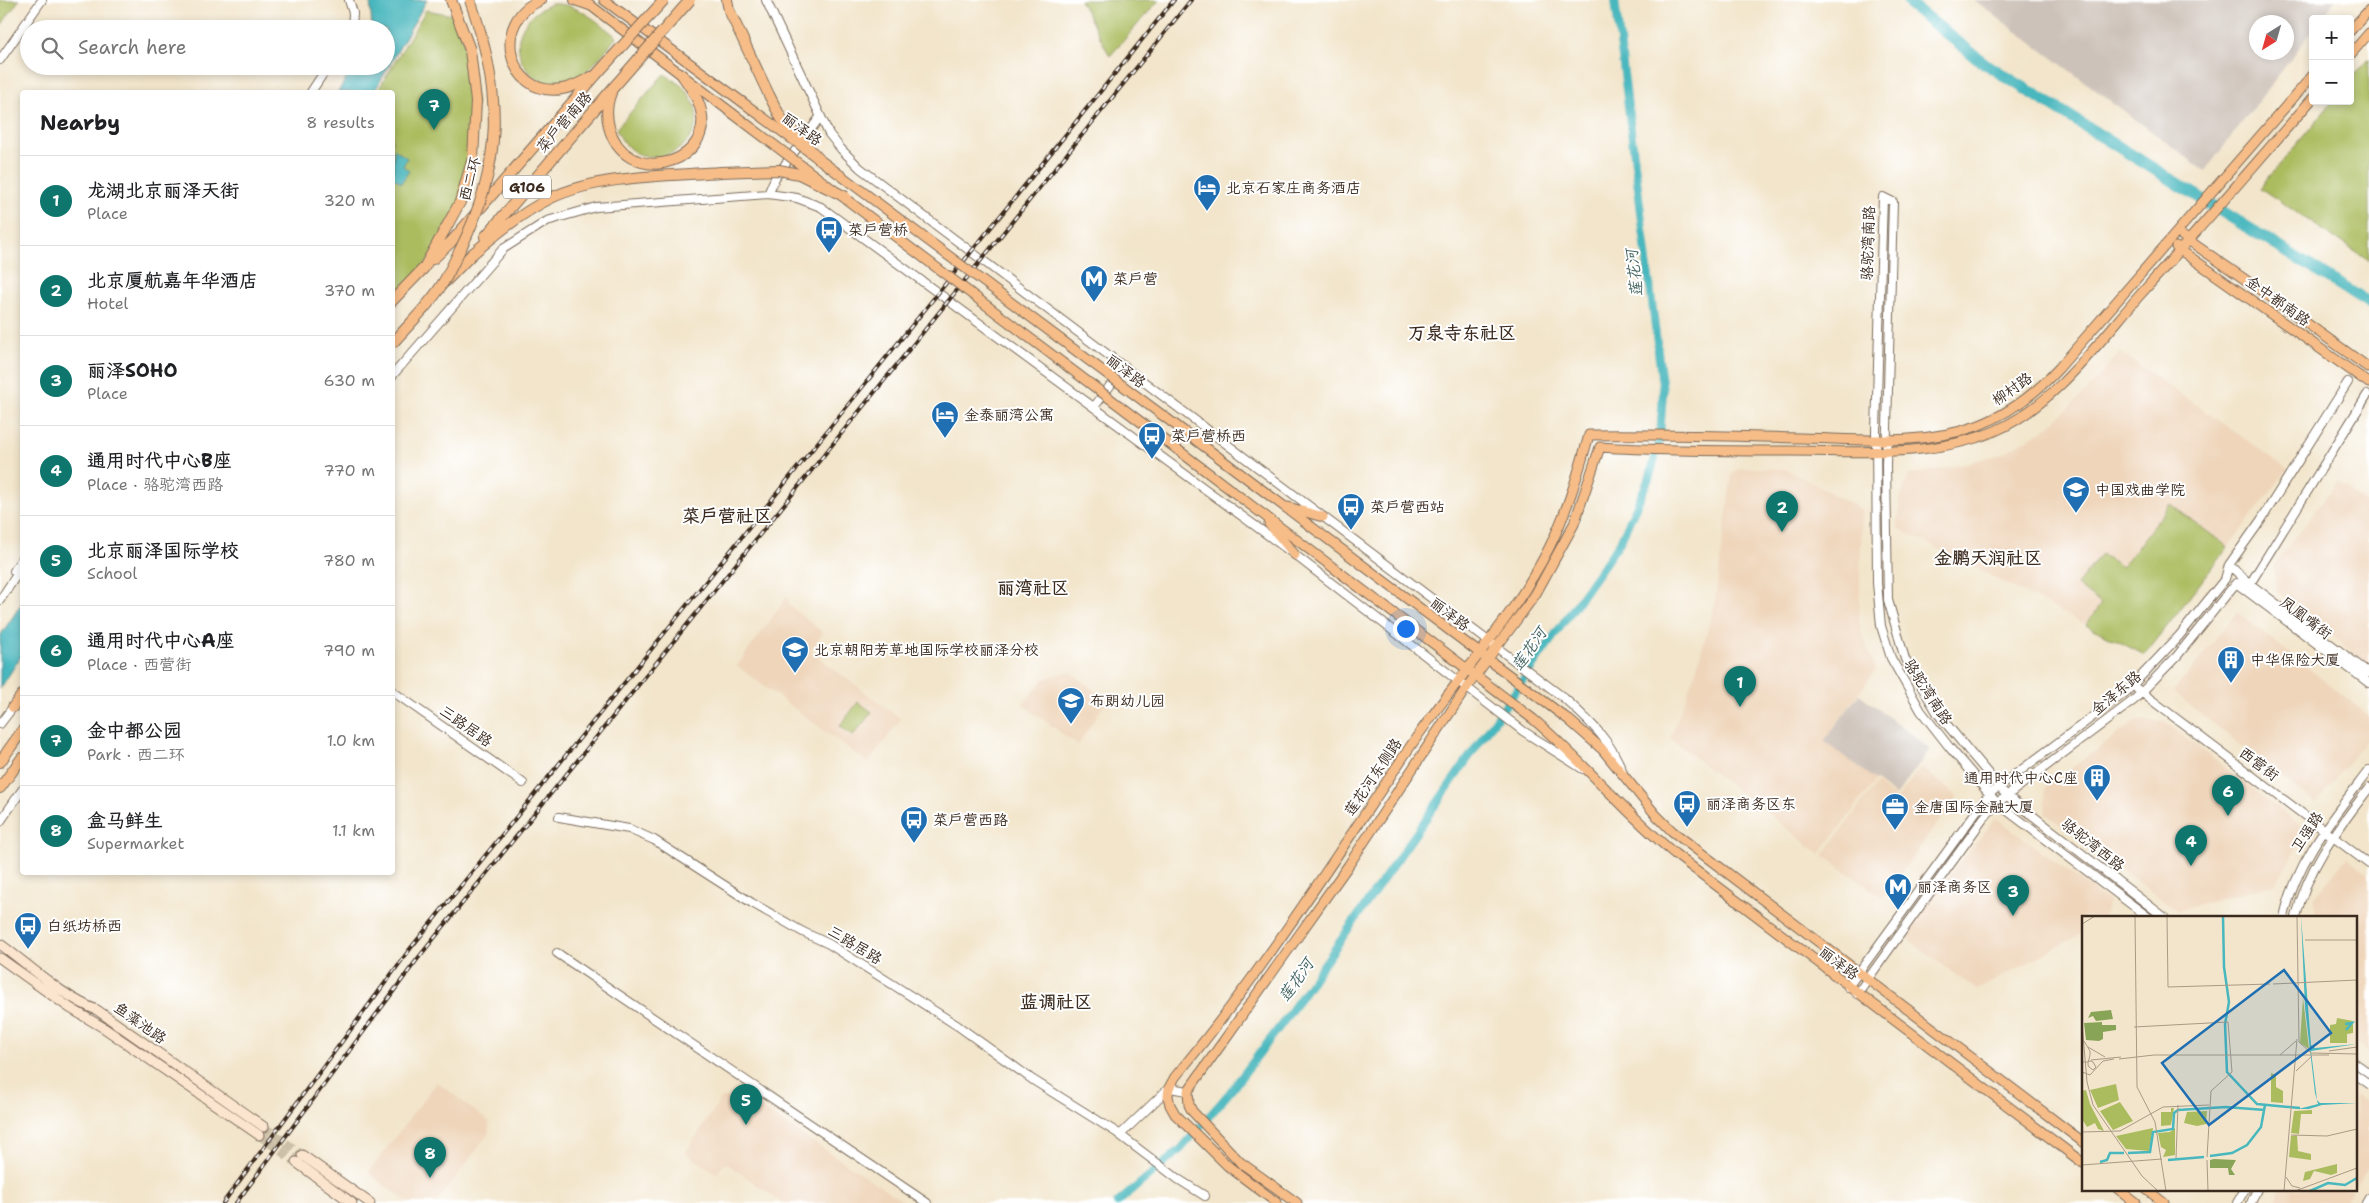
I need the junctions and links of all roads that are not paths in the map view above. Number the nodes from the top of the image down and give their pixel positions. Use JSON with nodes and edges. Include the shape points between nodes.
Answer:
{"nodes":[{"id":1,"x":42,"y":0,"type":"edge"},
{"id":2,"x":451,"y":0,"type":"edge"},
{"id":3,"x":470,"y":0,"type":"edge"},
{"id":4,"x":541,"y":0,"type":"edge"},
{"id":5,"x":575,"y":0,"type":"edge"},
{"id":6,"x":604,"y":0,"type":"edge"},
{"id":7,"x":664,"y":0,"type":"edge"},
{"id":8,"x":690,"y":0,"type":"edge"},
{"id":9,"x":727,"y":0,"type":"edge"},
{"id":10,"x":766,"y":0,"type":"edge"},
{"id":11,"x":587,"y":2,"type":"edge"},
{"id":12,"x":349,"y":3,"type":"edge"},
{"id":13,"x":2369,"y":10,"type":"edge"},
{"id":14,"x":28,"y":20,"type":"edge"},
{"id":15,"x":348,"y":20,"type":"edge"},
{"id":16,"x":351,"y":20,"type":"edge"},
{"id":17,"x":2354,"y":27,"type":"edge"},
{"id":18,"x":20,"y":31,"type":"edge"},
{"id":19,"x":2369,"y":33,"type":"edge"},
{"id":20,"x":2354,"y":50,"type":"edge"},
{"id":21,"x":0,"y":60,"type":"edge"},
{"id":22,"x":596,"y":74,"type":"junction"},
{"id":23,"x":322,"y":75,"type":"edge"},
{"id":24,"x":327,"y":75,"type":"edge"},
{"id":25,"x":682,"y":75,"type":"junction"},
{"id":26,"x":2309,"y":80,"type":"edge"},
{"id":27,"x":613,"y":88,"type":"junction"},
{"id":28,"x":312,"y":90,"type":"edge"},
{"id":29,"x":318,"y":90,"type":"edge"},
{"id":30,"x":2309,"y":103,"type":"edge"},
{"id":31,"x":820,"y":116,"type":"junction"},
{"id":32,"x":819,"y":159,"type":"junction"},
{"id":33,"x":768,"y":194,"type":"junction"},
{"id":34,"x":846,"y":197,"type":"junction"},
{"id":35,"x":2178,"y":233,"type":"junction"},
{"id":36,"x":2189,"y":240,"type":"junction"},
{"id":37,"x":2170,"y":242,"type":"junction"},
{"id":38,"x":2181,"y":250,"type":"junction"},
{"id":39,"x":470,"y":256,"type":"junction"},
{"id":40,"x":424,"y":268,"type":"junction"},
{"id":41,"x":441,"y":286,"type":"junction"},
{"id":42,"x":395,"y":298,"type":"edge"},
{"id":43,"x":395,"y":340,"type":"edge"},
{"id":44,"x":1125,"y":366,"type":"junction"},
{"id":45,"x":2369,"y":368,"type":"edge"},
{"id":46,"x":395,"y":373,"type":"edge"},
{"id":47,"x":2348,"y":382,"type":"dead end"},
{"id":48,"x":2369,"y":383,"type":"edge"},
{"id":49,"x":2367,"y":396,"type":"dead end"},
{"id":50,"x":1094,"y":406,"type":"junction"},
{"id":51,"x":1589,"y":436,"type":"joint"},
{"id":52,"x":1876,"y":440,"type":"junction"},
{"id":53,"x":1886,"y":440,"type":"junction"},
{"id":54,"x":1600,"y":447,"type":"joint"},
{"id":55,"x":1876,"y":451,"type":"junction"},
{"id":56,"x":1886,"y":452,"type":"junction"},
{"id":57,"x":1280,"y":504,"type":"junction"},
{"id":58,"x":1259,"y":512,"type":"junction"},
{"id":59,"x":1322,"y":517,"type":"junction"},
{"id":60,"x":1295,"y":555,"type":"junction"},
{"id":61,"x":20,"y":561,"type":"edge"},
{"id":62,"x":2229,"y":565,"type":"junction"},
{"id":63,"x":20,"y":570,"type":"edge"},
{"id":64,"x":2225,"y":579,"type":"junction"},
{"id":65,"x":2236,"y":583,"type":"junction"},
{"id":66,"x":2250,"y":584,"type":"junction"},
{"id":67,"x":0,"y":591,"type":"edge"},
{"id":68,"x":0,"y":600,"type":"edge"},
{"id":69,"x":1488,"y":641,"type":"junction"},
{"id":70,"x":1500,"y":650,"type":"junction"},
{"id":71,"x":1479,"y":653,"type":"junction"},
{"id":72,"x":1488,"y":660,"type":"junction"},
{"id":73,"x":1467,"y":668,"type":"junction"},
{"id":74,"x":2369,"y":672,"type":"edge"},
{"id":75,"x":1476,"y":675,"type":"junction"},
{"id":76,"x":1458,"y":681,"type":"junction"},
{"id":77,"x":2369,"y":683,"type":"edge"},
{"id":78,"x":2132,"y":686,"type":"junction"},
{"id":79,"x":1467,"y":688,"type":"junction"},
{"id":80,"x":395,"y":693,"type":"edge"},
{"id":81,"x":2141,"y":693,"type":"junction"},
{"id":82,"x":20,"y":698,"type":"edge"},
{"id":83,"x":13,"y":706,"type":"joint"},
{"id":84,"x":0,"y":724,"type":"edge"},
{"id":85,"x":20,"y":734,"type":"edge"},
{"id":86,"x":20,"y":761,"type":"edge"},
{"id":87,"x":0,"y":762,"type":"edge"},
{"id":88,"x":2369,"y":770,"type":"edge"},
{"id":89,"x":1590,"y":773,"type":"junction"},
{"id":90,"x":1624,"y":774,"type":"junction"},
{"id":91,"x":523,"y":783,"type":"dead end"},
{"id":92,"x":1999,"y":787,"type":"junction"},
{"id":93,"x":0,"y":788,"type":"edge"},
{"id":94,"x":2369,"y":788,"type":"edge"},
{"id":95,"x":20,"y":793,"type":"edge"},
{"id":96,"x":1989,"y":794,"type":"junction"},
{"id":97,"x":2006,"y":795,"type":"junction"},
{"id":98,"x":1997,"y":803,"type":"junction"},
{"id":99,"x":559,"y":817,"type":"dead end"},
{"id":100,"x":0,"y":822,"type":"edge"},
{"id":101,"x":2324,"y":830,"type":"junction"},
{"id":102,"x":2333,"y":837,"type":"junction"},
{"id":103,"x":2369,"y":864,"type":"edge"},
{"id":104,"x":2147,"y":916,"type":"edge"},
{"id":105,"x":2163,"y":916,"type":"edge"},
{"id":106,"x":2284,"y":916,"type":"edge"},
{"id":107,"x":2296,"y":916,"type":"edge"},
{"id":108,"x":0,"y":944,"type":"edge"},
{"id":109,"x":557,"y":953,"type":"dead end"},
{"id":110,"x":0,"y":958,"type":"edge"},
{"id":111,"x":1859,"y":973,"type":"junction"},
{"id":112,"x":1867,"y":980,"type":"junction"},
{"id":113,"x":1848,"y":987,"type":"junction"},
{"id":114,"x":1857,"y":994,"type":"junction"},
{"id":115,"x":2356,"y":1064,"type":"edge"},
{"id":116,"x":2369,"y":1073,"type":"edge"},
{"id":117,"x":2356,"y":1075,"type":"edge"},
{"id":118,"x":2369,"y":1084,"type":"edge"},
{"id":119,"x":1169,"y":1088,"type":"junction"},
{"id":120,"x":1188,"y":1091,"type":"junction"},
{"id":121,"x":264,"y":1127,"type":"tunnel mouth"},
{"id":122,"x":1120,"y":1134,"type":"junction"},
{"id":123,"x":258,"y":1135,"type":"tunnel mouth"},
{"id":124,"x":2082,"y":1141,"type":"edge"},
{"id":125,"x":2082,"y":1162,"type":"edge"},
{"id":126,"x":2119,"y":1190,"type":"edge"},
{"id":127,"x":2147,"y":1190,"type":"edge"},
{"id":128,"x":2244,"y":1190,"type":"edge"},
{"id":129,"x":2257,"y":1190,"type":"edge"},
{"id":130,"x":1205,"y":1196,"type":"dead end"},
{"id":131,"x":2369,"y":1198,"type":"edge"},
{"id":132,"x":352,"y":1203,"type":"edge"},
{"id":133,"x":370,"y":1203,"type":"edge"},
{"id":134,"x":927,"y":1203,"type":"edge"},
{"id":135,"x":1278,"y":1203,"type":"edge"},
{"id":136,"x":1297,"y":1203,"type":"edge"},
{"id":137,"x":2136,"y":1203,"type":"edge"},
{"id":138,"x":2164,"y":1203,"type":"edge"},
{"id":139,"x":2237,"y":1203,"type":"edge"},
{"id":140,"x":2250,"y":1203,"type":"edge"},
{"id":141,"x":2366,"y":1203,"type":"edge"}],
"edges":[{"from":1,"to":14,"type":"street"},
{"from":2,"to":40,"type":"highway","name":"西二环","via":[[470,50],[476,101],[473,158],[460,202]]},
{"from":3,"to":41,"type":"highway","name":"西二环","bridge":true,"via":[[482,33],[493,87],[494,144],[485,187],[470,231]]},
{"from":4,"to":22,"type":"highway","via":[[518,19],[511,32],[512,61],[519,73],[532,84],[562,90]]},
{"from":5,"to":11,"type":"highway"},
{"from":6,"to":32,"type":"main road","name":"丽泽路","bridge":true},
{"from":7,"to":22,"type":"highway","number":"G106","bridge":true},
{"from":8,"to":27,"type":"highway","name":"菜户营南路","number":"G106","bridge":true},
{"from":9,"to":32,"type":"highway","bridge":true,"via":[[781,118]]},
{"from":10,"to":31,"type":"street","name":"丽泽路"},
{"from":11,"to":25,"type":"main road","name":"丽泽路"},
{"from":12,"to":15,"type":"street"},
{"from":12,"to":16,"type":"street"},
{"from":13,"to":17,"type":"main road"},
{"from":18,"to":21,"type":"street"},
{"from":19,"to":20,"type":"main road"},
{"from":22,"to":40,"type":"highway","name":"菜户营南路","number":"G106","via":[[451,242]]},
{"from":23,"to":28,"type":"street"},
{"from":24,"to":29,"type":"street"},
{"from":25,"to":27,"type":"highway","via":[[699,102],[701,128],[697,139],[680,156],[663,163],[631,158],[619,148],[607,117]]},
{"from":25,"to":34,"type":"main road","name":"丽泽路","bridge":true},
{"from":26,"to":35,"type":"main road","name":"柳村路"},
{"from":27,"to":39,"type":"highway","name":"菜户营南路","number":"G106"},
{"from":30,"to":36,"type":"main road","name":"柳村路"},
{"from":31,"to":33,"type":"street","via":[[775,178]]},
{"from":31,"to":44,"type":"street","name":"丽泽路","via":[[829,134],[860,168]]},
{"from":32,"to":57,"type":"main road","name":"丽泽路","bridge":true},
{"from":33,"to":46,"type":"street","name":"丽泽路","via":[[596,207],[547,221],[503,249]]},
{"from":33,"to":50,"type":"street","name":"丽泽路","via":[[797,198],[821,207]]},
{"from":34,"to":39,"type":"highway","bridge":true,"via":[[799,174],[779,170],[611,181],[553,197],[524,213]]},
{"from":34,"to":58,"type":"main road","name":"丽泽路","bridge":true},
{"from":35,"to":36,"type":"main road","name":"金中都南路"},
{"from":35,"to":37,"type":"main road","name":"柳村路"},
{"from":36,"to":38,"type":"main road","name":"柳村路"},
{"from":36,"to":45,"type":"main road","name":"金中都南路"},
{"from":37,"to":38,"type":"main road","name":"金中都南路"},
{"from":37,"to":53,"type":"main road","name":"柳村路","via":[[2059,368],[2013,408],[1976,426],[1937,437]]},
{"from":38,"to":48,"type":"main road","name":"金中都南路"},
{"from":38,"to":56,"type":"main road","name":"柳村路","via":[[2063,382],[2025,413],[1996,430],[1963,442]]},
{"from":39,"to":41,"type":"highway","name":"菜户营南路","number":"G106","bridge":true},
{"from":40,"to":42,"type":"highway","name":"西二环"},
{"from":41,"to":43,"type":"highway","name":"西二环","bridge":true},
{"from":44,"to":50,"type":"street"},
{"from":44,"to":59,"type":"street","name":"丽泽路"},
{"from":47,"to":62,"type":"street","name":"金泽东路"},
{"from":49,"to":66,"type":"street"},
{"from":50,"to":60,"type":"street","name":"丽泽路"},
{"from":51,"to":52,"type":"main road","name":"柳村路"},
{"from":51,"to":69,"type":"main road","name":"莲花河东侧路","via":[[1571,496],[1549,548]]},
{"from":52,"to":53,"type":"main road","name":"柳村路"},
{"from":52,"to":53,"type":"street","name":"骆驼湾南路","via":[[1883,197],[1893,202]]},
{"from":52,"to":55,"type":"street","name":"骆驼湾南路"},
{"from":53,"to":56,"type":"street","name":"骆驼湾南路"},
{"from":54,"to":55,"type":"main road","name":"柳村路"},
{"from":54,"to":70,"type":"main road","name":"莲花河东侧路","via":[[1574,524],[1558,557]]},
{"from":55,"to":56,"type":"main road","name":"柳村路"},
{"from":55,"to":96,"type":"street","name":"骆驼湾南路","via":[[1877,592],[1885,640],[1897,671],[1921,711]]},
{"from":56,"to":92,"type":"street","name":"骆驼湾南路","via":[[1888,600],[1896,634],[1905,659],[1933,707]]},
{"from":57,"to":59,"type":"main road"},
{"from":57,"to":71,"type":"main road","name":"丽泽路"},
{"from":58,"to":60,"type":"main road"},
{"from":58,"to":73,"type":"main road","name":"丽泽路"},
{"from":59,"to":69,"type":"street","name":"丽泽路"},
{"from":60,"to":76,"type":"street","name":"丽泽路"},
{"from":61,"to":67,"type":"street"},
{"from":62,"to":64,"type":"street","name":"金泽东路"},
{"from":62,"to":66,"type":"street","name":"凤凰嘴街"},
{"from":63,"to":68,"type":"street"},
{"from":64,"to":65,"type":"street","name":"凤凰嘴街"},
{"from":64,"to":78,"type":"street","name":"金泽东路","via":[[2179,636]]},
{"from":65,"to":66,"type":"street"},
{"from":65,"to":77,"type":"street","name":"凤凰嘴街"},
{"from":65,"to":81,"type":"street","name":"金泽东路","via":[[2177,656]]},
{"from":66,"to":74,"type":"street","name":"凤凰嘴街"},
{"from":69,"to":70,"type":"street","name":"丽泽路"},
{"from":69,"to":71,"type":"main road","name":"莲花河东侧路"},
{"from":70,"to":72,"type":"main road","name":"莲花河东侧路"},
{"from":70,"to":90,"type":"street","name":"丽泽路","via":[[1592,723],[1617,755]]},
{"from":71,"to":72,"type":"main road","name":"丽泽路"},
{"from":71,"to":73,"type":"main road","name":"莲花河东侧路"},
{"from":72,"to":75,"type":"main road","name":"莲花河东侧路"},
{"from":72,"to":90,"type":"main road","name":"丽泽路","via":[[1591,738]]},
{"from":73,"to":75,"type":"main road","name":"丽泽路"},
{"from":73,"to":76,"type":"main road","name":"莲花河东侧路"},
{"from":75,"to":79,"type":"main road","name":"莲花河东侧路"},
{"from":75,"to":89,"type":"main road","name":"丽泽路","via":[[1556,738]]},
{"from":76,"to":79,"type":"street","name":"丽泽路"},
{"from":76,"to":119,"type":"main road","name":"莲花河东侧路","via":[[1225,1014]]},
{"from":78,"to":81,"type":"street","name":"西营街"},
{"from":78,"to":92,"type":"street","name":"金泽东路"},
{"from":79,"to":89,"type":"street","name":"丽泽路","via":[[1523,731]]},
{"from":79,"to":120,"type":"main road","name":"莲花河东侧路","via":[[1348,866]]},
{"from":80,"to":91,"type":"street","name":"三路居路"},
{"from":81,"to":97,"type":"street","name":"金泽东路"},
{"from":81,"to":101,"type":"street","name":"西营街"},
{"from":82,"to":83,"type":"highway"},
{"from":83,"to":84,"type":"street"},
{"from":85,"to":87,"type":"highway"},
{"from":86,"to":93,"type":"highway"},
{"from":88,"to":101,"type":"street","name":"卫强路"},
{"from":89,"to":113,"type":"main road","name":"丽泽路","via":[[1660,842]]},
{"from":90,"to":111,"type":"main road","name":"丽泽路","via":[[1672,831]]},
{"from":92,"to":96,"type":"street","name":"金泽东路"},
{"from":92,"to":97,"type":"street","name":"骆驼湾南路"},
{"from":94,"to":102,"type":"street","name":"卫强路"},
{"from":95,"to":100,"type":"street"},
{"from":96,"to":98,"type":"street","name":"骆驼湾南路"},
{"from":96,"to":111,"type":"street","name":"金泽东路"},
{"from":97,"to":98,"type":"street","name":"金泽东路"},
{"from":97,"to":105,"type":"street","name":"骆驼湾西路"},
{"from":98,"to":104,"type":"street","name":"骆驼湾西路"},
{"from":98,"to":112,"type":"street","name":"金泽东路"},
{"from":99,"to":122,"type":"street","name":"三路居路","via":[[629,829],[654,840],[752,902],[837,949]]},
{"from":101,"to":102,"type":"street","name":"西营街"},
{"from":101,"to":106,"type":"street","name":"卫强路","via":[[2296,876]]},
{"from":102,"to":103,"type":"street","name":"西营街"},
{"from":102,"to":107,"type":"street","name":"卫强路","via":[[2308,878]]},
{"from":108,"to":121,"type":"main road","name":"鱼藻池路"},
{"from":109,"to":134,"type":"street"},
{"from":110,"to":123,"type":"main road","name":"鱼藻池路"},
{"from":111,"to":112,"type":"main road","name":"丽泽路"},
{"from":111,"to":113,"type":"street","name":"金泽东路"},
{"from":112,"to":114,"type":"street","name":"金泽东路"},
{"from":112,"to":124,"type":"main road","name":"丽泽路"},
{"from":113,"to":114,"type":"main road","name":"丽泽路"},
{"from":114,"to":125,"type":"main road","name":"丽泽路"},
{"from":115,"to":116,"type":"street"},
{"from":117,"to":118,"type":"street"},
{"from":119,"to":120,"type":"street"},
{"from":119,"to":122,"type":"street"},
{"from":119,"to":135,"type":"main road","via":[[1170,1105],[1181,1121],[1211,1152]]},
{"from":120,"to":136,"type":"main road","via":[[1188,1105],[1192,1111],[1240,1162]]},
{"from":122,"to":130,"type":"street","name":"三路居路"},
{"from":126,"to":137,"type":"main road"},
{"from":127,"to":138,"type":"main road"},
{"from":128,"to":139,"type":"street"},
{"from":129,"to":140,"type":"street"},
{"from":131,"to":141,"type":"street"},
{"from":132,"to":133,"type":"main road","via":[[299,1159]]}]}
